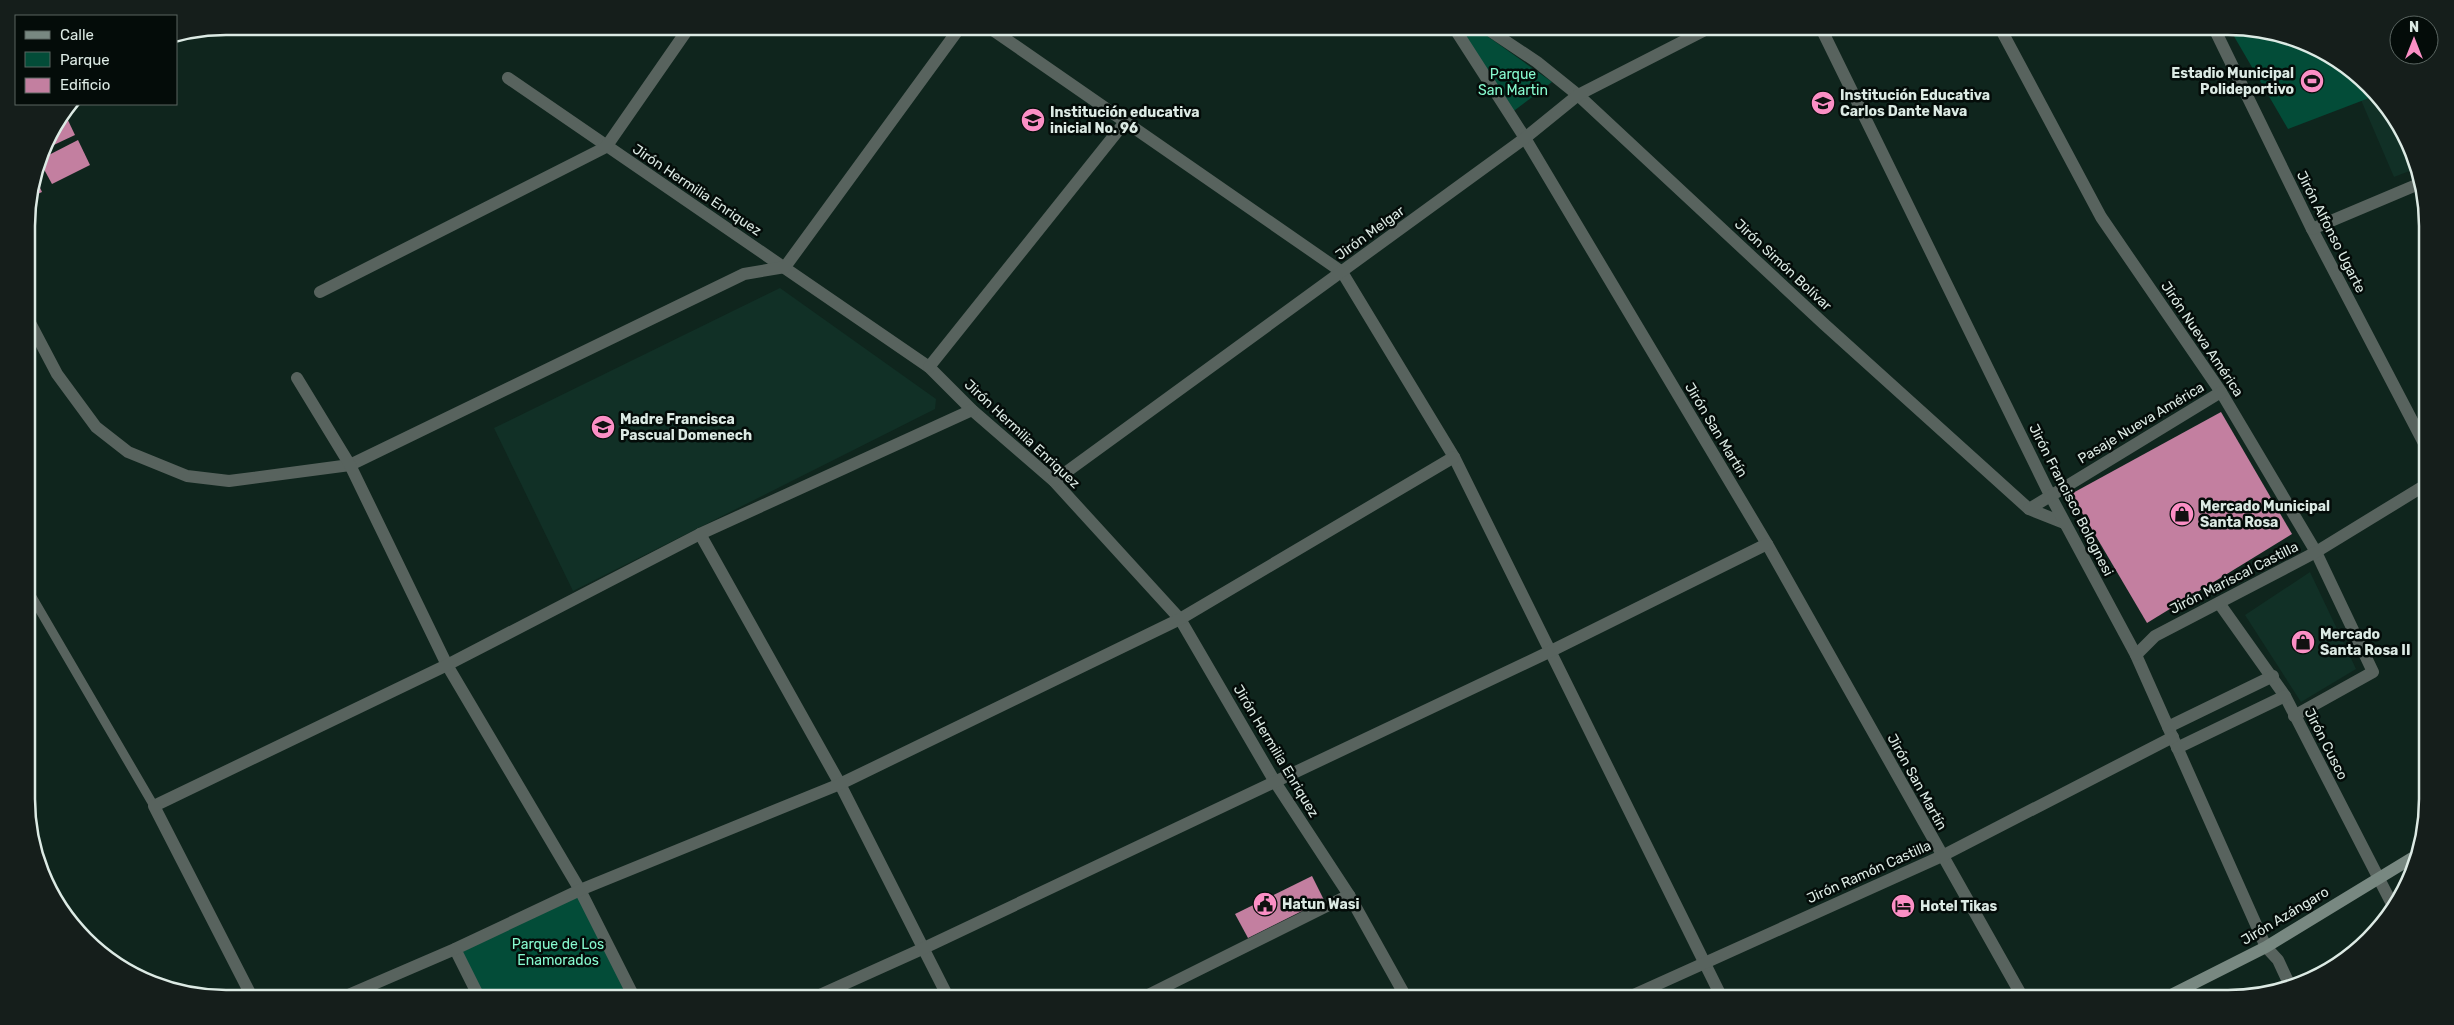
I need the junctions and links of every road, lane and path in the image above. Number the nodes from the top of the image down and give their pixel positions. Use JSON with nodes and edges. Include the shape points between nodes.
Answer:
{"nodes":[{"id":1,"x":684,"y":35,"type":"edge"},
{"id":2,"x":954,"y":35,"type":"edge"},
{"id":3,"x":1000,"y":35,"type":"edge"},
{"id":4,"x":1459,"y":35,"type":"edge"},
{"id":5,"x":1497,"y":35,"type":"edge"},
{"id":6,"x":1695,"y":35,"type":"edge"},
{"id":7,"x":1824,"y":35,"type":"edge"},
{"id":8,"x":2004,"y":35,"type":"edge"},
{"id":9,"x":2217,"y":35,"type":"edge"},
{"id":10,"x":508,"y":78,"type":"dead end"},
{"id":11,"x":1578,"y":95,"type":"junction"},
{"id":12,"x":1126,"y":122,"type":"junction"},
{"id":13,"x":1525,"y":138,"type":"junction"},
{"id":14,"x":606,"y":147,"type":"junction"},
{"id":15,"x":2414,"y":186,"type":"edge"},
{"id":16,"x":2312,"y":229,"type":"junction"},
{"id":17,"x":785,"y":267,"type":"junction"},
{"id":18,"x":1342,"y":272,"type":"junction"},
{"id":19,"x":320,"y":292,"type":"dead end"},
{"id":20,"x":35,"y":332,"type":"edge"},
{"id":21,"x":929,"y":368,"type":"junction"},
{"id":22,"x":297,"y":378,"type":"dead end"},
{"id":23,"x":2221,"y":392,"type":"junction"},
{"id":24,"x":972,"y":410,"type":"junction"},
{"id":25,"x":2419,"y":434,"type":"edge"},
{"id":26,"x":1454,"y":458,"type":"junction"},
{"id":27,"x":350,"y":464,"type":"junction"},
{"id":28,"x":1054,"y":482,"type":"junction"},
{"id":29,"x":2419,"y":489,"type":"edge"},
{"id":30,"x":2050,"y":495,"type":"junction"},
{"id":31,"x":2029,"y":509,"type":"junction"},
{"id":32,"x":2064,"y":523,"type":"junction"},
{"id":33,"x":700,"y":534,"type":"junction"},
{"id":34,"x":1767,"y":544,"type":"junction"},
{"id":35,"x":2316,"y":552,"type":"junction"},
{"id":36,"x":35,"y":602,"type":"edge"},
{"id":37,"x":2219,"y":603,"type":"junction"},
{"id":38,"x":1180,"y":618,"type":"junction"},
{"id":39,"x":1551,"y":651,"type":"junction"},
{"id":40,"x":2136,"y":655,"type":"junction"},
{"id":41,"x":447,"y":664,"type":"junction"},
{"id":42,"x":2273,"y":676,"type":"junction"},
{"id":43,"x":2285,"y":696,"type":"junction"},
{"id":44,"x":2294,"y":716,"type":"junction"},
{"id":45,"x":2173,"y":737,"type":"junction"},
{"id":46,"x":1275,"y":782,"type":"junction"},
{"id":47,"x":840,"y":784,"type":"junction"},
{"id":48,"x":154,"y":806,"type":"junction"},
{"id":49,"x":1942,"y":856,"type":"junction"},
{"id":50,"x":2409,"y":859,"type":"edge"},
{"id":51,"x":2378,"y":876,"type":"junction"},
{"id":52,"x":580,"y":890,"type":"junction"},
{"id":53,"x":1349,"y":895,"type":"junction"},
{"id":54,"x":2390,"y":900,"type":"edge"},
{"id":55,"x":2266,"y":947,"type":"junction"},
{"id":56,"x":455,"y":949,"type":"junction"},
{"id":57,"x":922,"y":949,"type":"junction"},
{"id":58,"x":1705,"y":963,"type":"junction"},
{"id":59,"x":2287,"y":980,"type":"edge"},
{"id":60,"x":249,"y":990,"type":"edge"},
{"id":61,"x":360,"y":990,"type":"edge"},
{"id":62,"x":476,"y":990,"type":"edge"},
{"id":63,"x":630,"y":990,"type":"edge"},
{"id":64,"x":831,"y":990,"type":"edge"},
{"id":65,"x":944,"y":990,"type":"edge"},
{"id":66,"x":1156,"y":990,"type":"edge"},
{"id":67,"x":1402,"y":990,"type":"edge"},
{"id":68,"x":1645,"y":990,"type":"edge"},
{"id":69,"x":1718,"y":990,"type":"edge"},
{"id":70,"x":2018,"y":990,"type":"edge"},
{"id":71,"x":2181,"y":990,"type":"edge"}],
"edges":[{"from":1,"to":14,"type":"street"},
{"from":2,"to":17,"type":"street"},
{"from":3,"to":12,"type":"street"},
{"from":4,"to":13,"type":"street","name":"Jirón San Martín"},
{"from":5,"to":11,"type":"street","name":"Jirón Simón Bolívar","via":[[1538,62]]},
{"from":6,"to":11,"type":"street","name":"Jirón Melgar"},
{"from":7,"to":30,"type":"street","name":"Jirón Francisco Bolognesi"},
{"from":8,"to":23,"type":"street","name":"Jirón Nueva América","via":[[2101,217]]},
{"from":9,"to":16,"type":"street","name":"Jirón Alfonso Ugarte"},
{"from":10,"to":14,"type":"street","name":"Jirón Hermilia Enriquez"},
{"from":11,"to":13,"type":"street","name":"Jirón Melgar"},
{"from":11,"to":31,"type":"street","name":"Jirón Simón Bolívar"},
{"from":12,"to":18,"type":"street"},
{"from":12,"to":21,"type":"street"},
{"from":13,"to":18,"type":"street","name":"Jirón Melgar"},
{"from":13,"to":34,"type":"street","name":"Jirón San Martín"},
{"from":14,"to":17,"type":"street","name":"Jirón Hermilia Enriquez"},
{"from":14,"to":19,"type":"street"},
{"from":15,"to":16,"type":"street"},
{"from":16,"to":25,"type":"street","name":"Jirón Alfonso Ugarte"},
{"from":17,"to":21,"type":"street","name":"Jirón Hermilia Enriquez"},
{"from":17,"to":27,"type":"street","via":[[744,274]]},
{"from":18,"to":26,"type":"street"},
{"from":18,"to":28,"type":"street","name":"Jirón Melgar"},
{"from":20,"to":27,"type":"street","via":[[57,374],[96,427],[128,452],[187,476],[230,481]]},
{"from":21,"to":24,"type":"street","name":"Jirón Hermilia Enriquez"},
{"from":22,"to":27,"type":"street"},
{"from":23,"to":30,"type":"street","name":"Pasaje Nueva América"},
{"from":23,"to":35,"type":"street","name":"Jirón Nueva América"},
{"from":24,"to":28,"type":"street","name":"Jirón Hermilia Enriquez"},
{"from":24,"to":33,"type":"street"},
{"from":26,"to":38,"type":"street"},
{"from":26,"to":39,"type":"street"},
{"from":27,"to":41,"type":"street"},
{"from":28,"to":38,"type":"street","name":"Jirón Hermilia Enriquez"},
{"from":29,"to":35,"type":"street","name":"Jirón Mariscal Castilla"},
{"from":30,"to":31,"type":"street","name":"Pasaje Nueva América"},
{"from":30,"to":32,"type":"street","name":"Jirón Francisco Bolognesi"},
{"from":31,"to":32,"type":"street","name":"Jirón Simón Bolívar"},
{"from":32,"to":40,"type":"street","name":"Jirón Francisco Bolognesi"},
{"from":33,"to":41,"type":"street"},
{"from":33,"to":47,"type":"street"},
{"from":34,"to":39,"type":"street"},
{"from":34,"to":49,"type":"street","name":"Jirón San Martín"},
{"from":35,"to":37,"type":"street","name":"Jirón Mariscal Castilla"},
{"from":35,"to":44,"type":"street","name":"Jirón Nueva América","via":[[2373,672]]},
{"from":36,"to":48,"type":"lane"},
{"from":37,"to":40,"type":"street","name":"Jirón Mariscal Castilla","via":[[2155,636]]},
{"from":37,"to":42,"type":"street","name":"Jirón Cusco"},
{"from":38,"to":46,"type":"street","name":"Jirón Hermilia Enriquez"},
{"from":38,"to":47,"type":"street"},
{"from":39,"to":46,"type":"street"},
{"from":39,"to":58,"type":"street"},
{"from":40,"to":45,"type":"street","name":"Jirón Francisco Bolognesi"},
{"from":41,"to":48,"type":"street"},
{"from":41,"to":52,"type":"street"},
{"from":42,"to":43,"type":"street","name":"Jirón Cusco"},
{"from":42,"to":45,"type":"street"},
{"from":43,"to":44,"type":"street","name":"Jirón Cusco"},
{"from":43,"to":45,"type":"street"},
{"from":44,"to":51,"type":"street","name":"Jirón Cusco"},
{"from":45,"to":49,"type":"street","name":"Jirón Ramón Castilla"},
{"from":45,"to":55,"type":"street","name":"Jirón Francisco Bolognesi"},
{"from":46,"to":53,"type":"street","name":"Jirón Hermilia Enriquez"},
{"from":46,"to":57,"type":"street"},
{"from":47,"to":52,"type":"street"},
{"from":47,"to":57,"type":"street"},
{"from":48,"to":60,"type":"street"},
{"from":49,"to":58,"type":"street","name":"Jirón Ramón Castilla"},
{"from":49,"to":70,"type":"street","name":"Jirón San Martín"},
{"from":50,"to":51,"type":"street","name":"Jirón Azángaro"},
{"from":51,"to":54,"type":"street","name":"Jirón Cusco"},
{"from":51,"to":55,"type":"street","name":"Jirón Azángaro"},
{"from":52,"to":56,"type":"street"},
{"from":52,"to":63,"type":"street"},
{"from":53,"to":66,"type":"street"},
{"from":53,"to":67,"type":"street","name":"Jirón Hermilia Enriquez"},
{"from":55,"to":59,"type":"street","name":"Jirón Francisco Bolognesi","via":[[2278,960]]},
{"from":55,"to":71,"type":"street","name":"Jirón Azángaro"},
{"from":56,"to":61,"type":"street"},
{"from":56,"to":62,"type":"street"},
{"from":57,"to":64,"type":"street"},
{"from":57,"to":65,"type":"street"},
{"from":58,"to":68,"type":"street","name":"Jirón Ramón Castilla"},
{"from":58,"to":69,"type":"street"}]}
